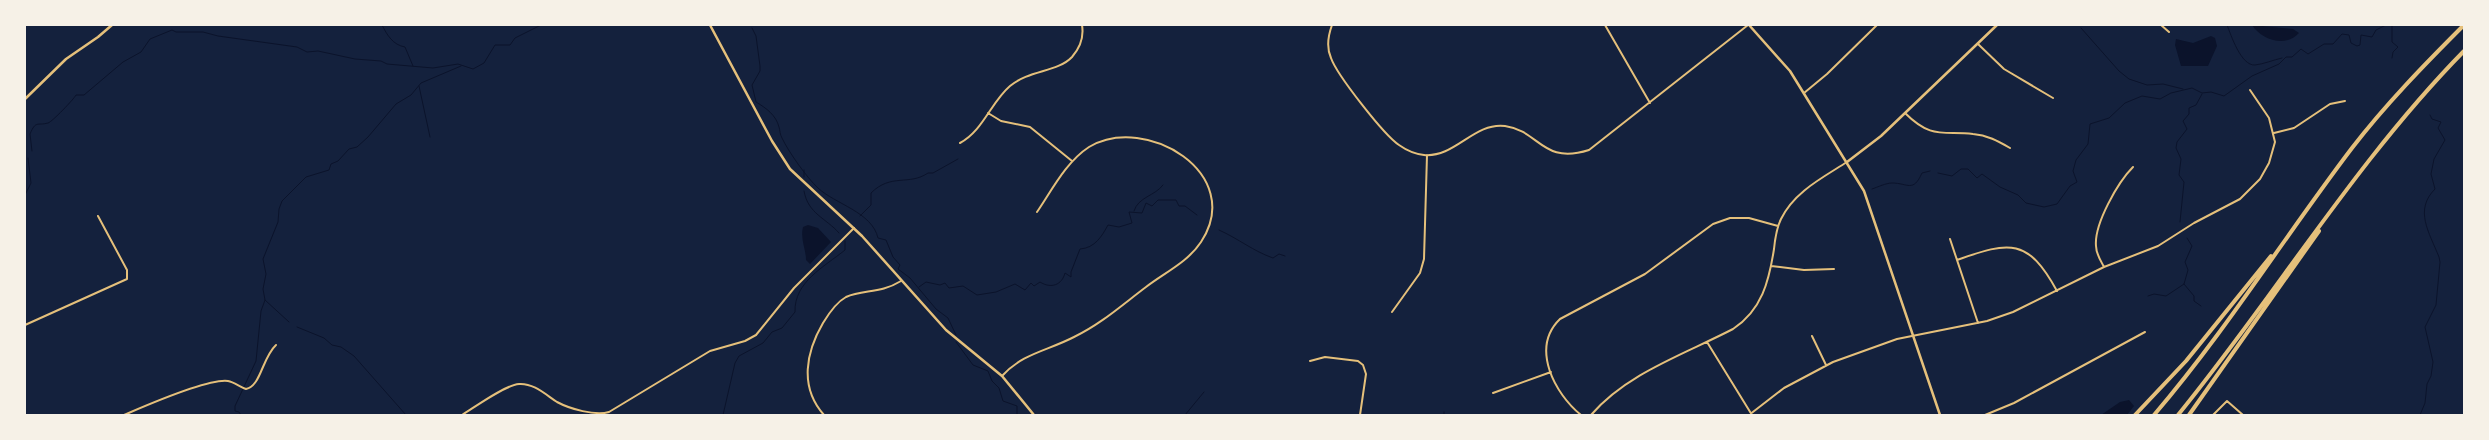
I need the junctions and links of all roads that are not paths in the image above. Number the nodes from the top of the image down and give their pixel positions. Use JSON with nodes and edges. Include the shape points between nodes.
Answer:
{"nodes":[{"id":1,"x":112,"y":25,"type":"edge"},
{"id":2,"x":710,"y":25,"type":"edge"},
{"id":3,"x":1082,"y":25,"type":"edge"},
{"id":4,"x":1332,"y":25,"type":"edge"},
{"id":5,"x":1605,"y":25,"type":"edge"},
{"id":6,"x":1749,"y":25,"type":"edge"},
{"id":7,"x":1878,"y":25,"type":"edge"},
{"id":8,"x":1997,"y":25,"type":"edge"},
{"id":9,"x":2161,"y":25,"type":"edge"},
{"id":10,"x":2464,"y":25,"type":"edge"},
{"id":11,"x":2169,"y":32,"type":"dead end"},
{"id":12,"x":1978,"y":44,"type":"junction"},
{"id":13,"x":2464,"y":51,"type":"edge"},
{"id":14,"x":2250,"y":90,"type":"dead end"},
{"id":15,"x":1804,"y":93,"type":"junction"},
{"id":16,"x":2053,"y":98,"type":"dead end"},
{"id":17,"x":25,"y":99,"type":"edge"},
{"id":18,"x":2345,"y":101,"type":"dead end"},
{"id":19,"x":1650,"y":103,"type":"junction"},
{"id":20,"x":988,"y":113,"type":"junction"},
{"id":21,"x":1906,"y":113,"type":"junction"},
{"id":22,"x":2274,"y":133,"type":"junction"},
{"id":23,"x":960,"y":143,"type":"dead end"},
{"id":24,"x":2010,"y":148,"type":"dead end"},
{"id":25,"x":1427,"y":155,"type":"junction"},
{"id":26,"x":1072,"y":161,"type":"junction"},
{"id":27,"x":1847,"y":162,"type":"junction"},
{"id":28,"x":2133,"y":167,"type":"dead end"},
{"id":29,"x":1037,"y":212,"type":"dead end"},
{"id":30,"x":98,"y":216,"type":"dead end"},
{"id":31,"x":2323,"y":222,"type":"junction"},
{"id":32,"x":1778,"y":226,"type":"junction"},
{"id":33,"x":854,"y":228,"type":"junction"},
{"id":34,"x":2296,"y":228,"type":"junction"},
{"id":35,"x":1950,"y":239,"type":"dead end"},
{"id":36,"x":1957,"y":260,"type":"junction"},
{"id":37,"x":1771,"y":266,"type":"junction"},
{"id":38,"x":2104,"y":268,"type":"junction"},
{"id":39,"x":1834,"y":269,"type":"dead end"},
{"id":40,"x":901,"y":281,"type":"junction"},
{"id":41,"x":2057,"y":291,"type":"junction"},
{"id":42,"x":1392,"y":312,"type":"dead end"},
{"id":43,"x":1978,"y":323,"type":"junction"},
{"id":44,"x":25,"y":325,"type":"edge"},
{"id":45,"x":2145,"y":332,"type":"dead end"},
{"id":46,"x":1913,"y":334,"type":"junction"},
{"id":47,"x":1812,"y":336,"type":"dead end"},
{"id":48,"x":1707,"y":342,"type":"junction"},
{"id":49,"x":276,"y":345,"type":"dead end"},
{"id":50,"x":1310,"y":361,"type":"dead end"},
{"id":51,"x":1826,"y":365,"type":"junction"},
{"id":52,"x":1551,"y":372,"type":"junction"},
{"id":53,"x":1002,"y":376,"type":"junction"},
{"id":54,"x":1493,"y":393,"type":"dead end"},
{"id":55,"x":1751,"y":414,"type":"edge"},
{"id":56,"x":124,"y":415,"type":"edge"},
{"id":57,"x":462,"y":415,"type":"edge"},
{"id":58,"x":824,"y":415,"type":"edge"},
{"id":59,"x":1034,"y":415,"type":"edge"},
{"id":60,"x":1360,"y":415,"type":"edge"},
{"id":61,"x":1582,"y":415,"type":"edge"},
{"id":62,"x":1591,"y":415,"type":"edge"},
{"id":63,"x":1940,"y":415,"type":"edge"},
{"id":64,"x":1985,"y":415,"type":"edge"},
{"id":65,"x":2135,"y":415,"type":"edge"},
{"id":66,"x":2154,"y":415,"type":"edge"},
{"id":67,"x":2178,"y":415,"type":"edge"},
{"id":68,"x":2189,"y":415,"type":"edge"},
{"id":69,"x":2213,"y":415,"type":"edge"},
{"id":70,"x":2243,"y":415,"type":"edge"}],
"edges":[{"from":1,"to":17,"type":"street","via":[[66,59]]},
{"from":2,"to":33,"type":"street","via":[[784,160]]},
{"from":3,"to":20,"type":"street","via":[[1080,46],[1070,59],[1060,66],[1018,80]]},
{"from":4,"to":25,"type":"street","via":[[1328,48],[1338,71],[1392,139],[1406,149]]},
{"from":5,"to":19,"type":"street"},
{"from":6,"to":15,"type":"street","via":[[1780,58]]},
{"from":6,"to":19,"type":"street"},
{"from":7,"to":15,"type":"street"},
{"from":8,"to":12,"type":"street"},
{"from":9,"to":11,"type":"street"},
{"from":10,"to":34,"type":"highway","via":[[2358,141]]},
{"from":12,"to":16,"type":"street","via":[[2004,69]]},
{"from":12,"to":21,"type":"street"},
{"from":13,"to":31,"type":"highway","via":[[2385,139]]},
{"from":14,"to":22,"type":"street","via":[[2270,118]]},
{"from":15,"to":27,"type":"street"},
{"from":18,"to":22,"type":"street","via":[[2330,104],[2294,128]]},
{"from":19,"to":25,"type":"street","via":[[1594,147],[1579,153],[1554,152],[1516,130],[1499,126],[1482,130],[1448,150]]},
{"from":20,"to":23,"type":"street","via":[[973,133]]},
{"from":20,"to":26,"type":"street","via":[[1001,121],[1030,127]]},
{"from":21,"to":24,"type":"street","via":[[1920,126],[1935,132],[1983,136]]},
{"from":21,"to":27,"type":"street","via":[[1867,149]]},
{"from":22,"to":38,"type":"street","via":[[2269,163],[2246,195],[2158,246]]},
{"from":25,"to":42,"type":"street","via":[[1424,259],[1420,272]]},
{"from":26,"to":29,"type":"street"},
{"from":26,"to":53,"type":"street","via":[[1097,143],[1114,138],[1135,138],[1171,149],[1188,159],[1203,176],[1211,200],[1209,226],[1191,255],[1109,316],[1076,336],[1020,359]]},
{"from":27,"to":32,"type":"street","via":[[1798,196],[1788,206]]},
{"from":27,"to":46,"type":"street","via":[[1864,191]]},
{"from":28,"to":38,"type":"street","via":[[2115,190],[2097,233],[2096,250]]},
{"from":30,"to":44,"type":"street","via":[[127,270],[127,280]]},
{"from":31,"to":67,"type":"highway"},
{"from":31,"to":68,"type":"highway"},
{"from":32,"to":37,"type":"street"},
{"from":32,"to":52,"type":"street","via":[[1749,218],[1730,218],[1713,224],[1640,277],[1564,315],[1553,326],[1547,340],[1546,354]]},
{"from":33,"to":40,"type":"street"},
{"from":33,"to":57,"type":"street","via":[[794,288],[756,335],[710,351],[613,410],[600,413],[566,406],[535,388],[521,384],[506,389]]},
{"from":34,"to":65,"type":"highway","via":[[2186,361]]},
{"from":34,"to":66,"type":"highway"},
{"from":35,"to":36,"type":"street"},
{"from":36,"to":41,"type":"street","via":[[1998,247],[2018,249],[2042,265]]},
{"from":36,"to":43,"type":"street"},
{"from":37,"to":39,"type":"street"},
{"from":37,"to":48,"type":"street","via":[[1765,290],[1752,312],[1739,324]]},
{"from":38,"to":41,"type":"street"},
{"from":40,"to":53,"type":"street","via":[[946,330]]},
{"from":40,"to":58,"type":"street","via":[[885,289],[846,298],[834,308],[818,332],[809,353],[807,373],[813,399]]},
{"from":41,"to":43,"type":"street","via":[[2013,312]]},
{"from":43,"to":46,"type":"street"},
{"from":45,"to":64,"type":"street","via":[[2014,403]]},
{"from":46,"to":51,"type":"street"},
{"from":46,"to":63,"type":"street"},
{"from":47,"to":51,"type":"street"},
{"from":48,"to":55,"type":"street"},
{"from":48,"to":62,"type":"street","via":[[1626,384]]},
{"from":49,"to":56,"type":"street","via":[[265,357],[256,382],[246,389],[229,381],[211,383]]},
{"from":50,"to":60,"type":"street","via":[[1324,358],[1363,365],[1366,374]]},
{"from":51,"to":55,"type":"street","via":[[1784,388]]},
{"from":52,"to":54,"type":"street"},
{"from":52,"to":61,"type":"street","via":[[1566,400]]},
{"from":53,"to":59,"type":"street"},
{"from":69,"to":70,"type":"street","via":[[2227,401]]}]}
